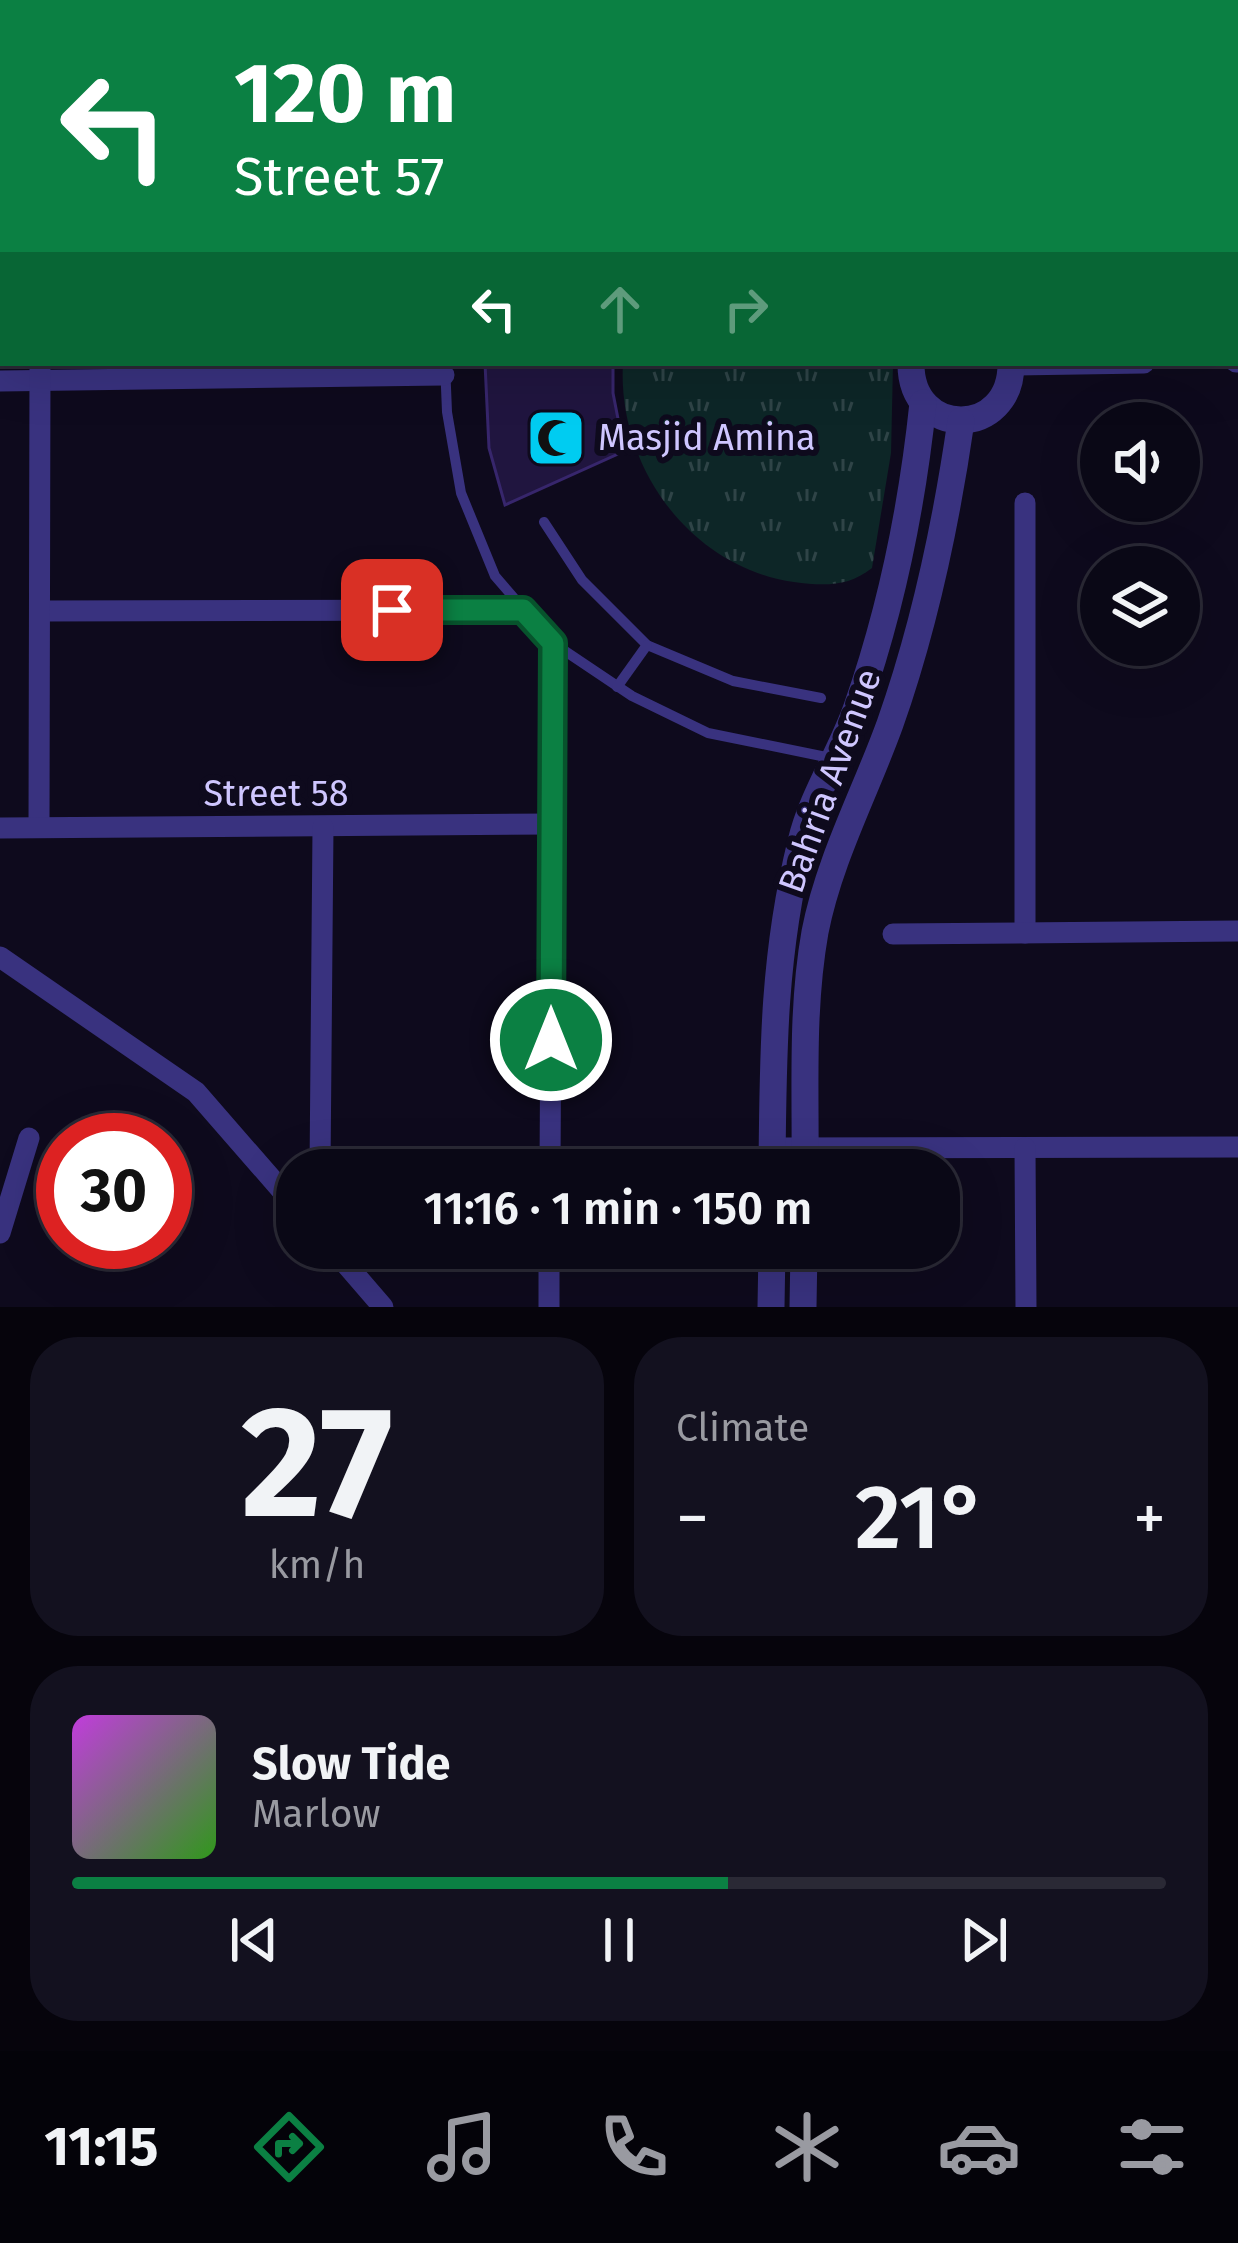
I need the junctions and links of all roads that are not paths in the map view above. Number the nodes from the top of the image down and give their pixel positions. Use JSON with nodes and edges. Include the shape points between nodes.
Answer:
{"nodes":[{"id":1,"x":911,"y":366,"type":"edge"},
{"id":2,"x":1012,"y":366,"type":"edge"},
{"id":3,"x":445,"y":369,"type":"edge"},
{"id":4,"x":40,"y":372,"type":"edge"},
{"id":5,"x":0,"y":380,"type":"edge"},
{"id":6,"x":922,"y":403,"type":"junction"},
{"id":7,"x":961,"y":421,"type":"junction"},
{"id":8,"x":1025,"y":502,"type":"dead end"},
{"id":9,"x":544,"y":522,"type":"dead end"},
{"id":10,"x":523,"y":610,"type":"junction"},
{"id":11,"x":41,"y":611,"type":"junction"},
{"id":12,"x":553,"y":643,"type":"junction"},
{"id":13,"x":646,"y":645,"type":"junction"},
{"id":14,"x":617,"y":687,"type":"junction"},
{"id":15,"x":821,"y":698,"type":"dead end"},
{"id":16,"x":834,"y":759,"type":"junction"},
{"id":17,"x":552,"y":824,"type":"junction"},
{"id":18,"x":39,"y":827,"type":"junction"},
{"id":19,"x":323,"y":827,"type":"junction"},
{"id":20,"x":0,"y":828,"type":"edge"},
{"id":21,"x":1025,"y":932,"type":"junction"},
{"id":22,"x":1238,"y":932,"type":"edge"},
{"id":23,"x":893,"y":934,"type":"dead end"},
{"id":24,"x":0,"y":957,"type":"edge"},
{"id":25,"x":29,"y":1138,"type":"dead end"},
{"id":26,"x":1238,"y":1147,"type":"edge"},
{"id":27,"x":1024,"y":1148,"type":"junction"},
{"id":28,"x":320,"y":1149,"type":"edge"},
{"id":29,"x":550,"y":1149,"type":"edge"},
{"id":30,"x":772,"y":1149,"type":"edge"},
{"id":31,"x":805,"y":1149,"type":"edge"},
{"id":32,"x":960,"y":1151,"type":"edge"},
{"id":33,"x":276,"y":1184,"type":"edge"},
{"id":34,"x":0,"y":1233,"type":"edge"},
{"id":35,"x":350,"y":1269,"type":"edge"},
{"id":36,"x":549,"y":1269,"type":"edge"},
{"id":37,"x":772,"y":1269,"type":"edge"},
{"id":38,"x":804,"y":1269,"type":"edge"},
{"id":39,"x":383,"y":1307,"type":"edge"},
{"id":40,"x":549,"y":1307,"type":"edge"},
{"id":41,"x":771,"y":1307,"type":"edge"},
{"id":42,"x":803,"y":1307,"type":"edge"},
{"id":43,"x":1026,"y":1307,"type":"edge"}],
"edges":[{"from":1,"to":6,"type":"street"},
{"from":2,"to":7,"type":"street","via":[[1004,398]]},
{"from":3,"to":4,"type":"street"},
{"from":3,"to":10,"type":"lane","via":[[461,493],[495,576]]},
{"from":4,"to":5,"type":"street"},
{"from":4,"to":11,"type":"street"},
{"from":6,"to":7,"type":"street"},
{"from":6,"to":16,"type":"street","name":"Bahria Avenue","via":[[912,506],[888,611]]},
{"from":7,"to":31,"type":"street","name":"Bahria Avenue","via":[[923,621],[816,929],[804,1031]]},
{"from":8,"to":21,"type":"street"},
{"from":9,"to":13,"type":"lane","via":[[582,580]]},
{"from":10,"to":11,"type":"street"},
{"from":10,"to":12,"type":"lane"},
{"from":11,"to":18,"type":"street"},
{"from":12,"to":14,"type":"lane"},
{"from":12,"to":17,"type":"street"},
{"from":13,"to":14,"type":"lane"},
{"from":13,"to":15,"type":"lane","via":[[733,681]]},
{"from":14,"to":16,"type":"lane","via":[[708,733]]},
{"from":16,"to":30,"type":"street","name":"Bahria Avenue","via":[[802,836],[782,925]]},
{"from":17,"to":19,"type":"street","name":"Street 58"},
{"from":17,"to":29,"type":"street"},
{"from":18,"to":19,"type":"street","name":"Street 58"},
{"from":18,"to":20,"type":"street","name":"Street 58"},
{"from":19,"to":28,"type":"street"},
{"from":21,"to":22,"type":"street"},
{"from":21,"to":23,"type":"street"},
{"from":24,"to":33,"type":"street","via":[[196,1092]]},
{"from":25,"to":34,"type":"street"},
{"from":26,"to":27,"type":"street"},
{"from":27,"to":32,"type":"street"},
{"from":27,"to":43,"type":"street"},
{"from":35,"to":39,"type":"street"},
{"from":36,"to":40,"type":"street"},
{"from":37,"to":41,"type":"street"},
{"from":38,"to":42,"type":"street"}]}
